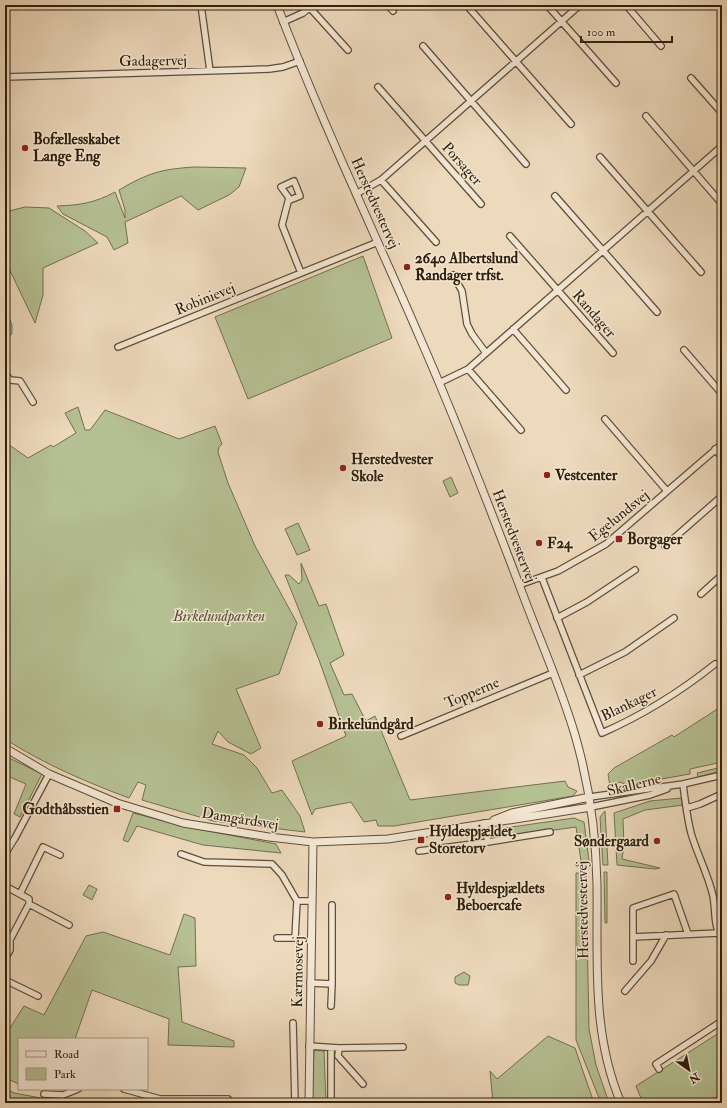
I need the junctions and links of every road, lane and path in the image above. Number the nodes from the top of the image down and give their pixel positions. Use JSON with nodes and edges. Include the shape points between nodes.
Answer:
{"nodes":[{"id":1,"x":201,"y":5,"type":"edge"},
{"id":2,"x":277,"y":5,"type":"edge"},
{"id":3,"x":388,"y":5,"type":"edge"},
{"id":4,"x":547,"y":5,"type":"edge"},
{"id":5,"x":580,"y":5,"type":"edge"},
{"id":6,"x":626,"y":5,"type":"edge"},
{"id":7,"x":312,"y":6,"type":"edge"},
{"id":8,"x":469,"y":8,"type":"dead end"},
{"id":9,"x":393,"y":11,"type":"dead end"},
{"id":10,"x":561,"y":21,"type":"junction"},
{"id":11,"x":283,"y":22,"type":"junction"},
{"id":12,"x":423,"y":46,"type":"dead end"},
{"id":13,"x":662,"y":46,"type":"dead end"},
{"id":14,"x":348,"y":50,"type":"dead end"},
{"id":15,"x":300,"y":61,"type":"junction"},
{"id":16,"x":516,"y":61,"type":"junction"},
{"id":17,"x":210,"y":71,"type":"junction"},
{"id":18,"x":5,"y":77,"type":"edge"},
{"id":19,"x":691,"y":78,"type":"dead end"},
{"id":20,"x":616,"y":83,"type":"dead end"},
{"id":21,"x":378,"y":87,"type":"dead end"},
{"id":22,"x":470,"y":101,"type":"junction"},
{"id":23,"x":722,"y":113,"type":"edge"},
{"id":24,"x":646,"y":116,"type":"dead end"},
{"id":25,"x":571,"y":124,"type":"dead end"},
{"id":26,"x":425,"y":140,"type":"junction"},
{"id":27,"x":722,"y":146,"type":"edge"},
{"id":28,"x":600,"y":157,"type":"dead end"},
{"id":29,"x":526,"y":164,"type":"dead end"},
{"id":30,"x":693,"y":171,"type":"junction"},
{"id":31,"x":381,"y":180,"type":"junction"},
{"id":32,"x":356,"y":194,"type":"junction"},
{"id":33,"x":555,"y":196,"type":"dead end"},
{"id":34,"x":289,"y":198,"type":"dead end"},
{"id":35,"x":481,"y":204,"type":"dead end"},
{"id":36,"x":722,"y":204,"type":"edge"},
{"id":37,"x":648,"y":211,"type":"junction"},
{"id":38,"x":510,"y":236,"type":"dead end"},
{"id":39,"x":378,"y":242,"type":"junction"},
{"id":40,"x":436,"y":242,"type":"dead end"},
{"id":41,"x":603,"y":250,"type":"junction"},
{"id":42,"x":701,"y":272,"type":"dead end"},
{"id":43,"x":301,"y":273,"type":"junction"},
{"id":44,"x":453,"y":275,"type":"dead end"},
{"id":45,"x":558,"y":290,"type":"junction"},
{"id":46,"x":657,"y":312,"type":"dead end"},
{"id":47,"x":513,"y":329,"type":"junction"},
{"id":48,"x":118,"y":347,"type":"dead end"},
{"id":49,"x":684,"y":350,"type":"dead end"},
{"id":50,"x":486,"y":353,"type":"junction"},
{"id":51,"x":613,"y":353,"type":"dead end"},
{"id":52,"x":468,"y":369,"type":"junction"},
{"id":53,"x":5,"y":372,"type":"edge"},
{"id":54,"x":439,"y":382,"type":"junction"},
{"id":55,"x":566,"y":390,"type":"dead end"},
{"id":56,"x":722,"y":394,"type":"edge"},
{"id":57,"x":33,"y":402,"type":"dead end"},
{"id":58,"x":605,"y":420,"type":"dead end"},
{"id":59,"x":521,"y":430,"type":"dead end"},
{"id":60,"x":722,"y":444,"type":"edge"},
{"id":61,"x":716,"y":449,"type":"junction"},
{"id":62,"x":722,"y":457,"type":"edge"},
{"id":63,"x":667,"y":491,"type":"junction"},
{"id":64,"x":722,"y":496,"type":"edge"},
{"id":65,"x":665,"y":546,"type":"dead end"},
{"id":66,"x":635,"y":570,"type":"dead end"},
{"id":67,"x":722,"y":575,"type":"edge"},
{"id":68,"x":542,"y":578,"type":"junction"},
{"id":69,"x":519,"y":585,"type":"junction"},
{"id":70,"x":701,"y":594,"type":"dead end"},
{"id":71,"x":557,"y":618,"type":"junction"},
{"id":72,"x":674,"y":618,"type":"dead end"},
{"id":73,"x":715,"y":664,"type":"dead end"},
{"id":74,"x":552,"y":673,"type":"junction"},
{"id":75,"x":579,"y":676,"type":"junction"},
{"id":76,"x":401,"y":736,"type":"dead end"},
{"id":77,"x":5,"y":748,"type":"edge"},
{"id":78,"x":49,"y":774,"type":"junction"},
{"id":79,"x":722,"y":775,"type":"edge"},
{"id":80,"x":683,"y":784,"type":"junction"},
{"id":81,"x":722,"y":794,"type":"edge"},
{"id":82,"x":590,"y":797,"type":"junction"},
{"id":83,"x":590,"y":807,"type":"junction"},
{"id":84,"x":686,"y":808,"type":"junction"},
{"id":85,"x":484,"y":824,"type":"junction"},
{"id":86,"x":550,"y":832,"type":"dead end"},
{"id":87,"x":313,"y":842,"type":"junction"},
{"id":88,"x":488,"y":842,"type":"junction"},
{"id":89,"x":419,"y":851,"type":"dead end"},
{"id":90,"x":5,"y":854,"type":"edge"},
{"id":91,"x":181,"y":854,"type":"dead end"},
{"id":92,"x":60,"y":856,"type":"dead end"},
{"id":93,"x":5,"y":886,"type":"edge"},
{"id":94,"x":20,"y":894,"type":"junction"},
{"id":95,"x":297,"y":901,"type":"junction"},
{"id":96,"x":312,"y":901,"type":"junction"},
{"id":97,"x":29,"y":904,"type":"junction"},
{"id":98,"x":332,"y":905,"type":"dead end"},
{"id":99,"x":722,"y":917,"type":"edge"},
{"id":100,"x":715,"y":918,"type":"junction"},
{"id":101,"x":69,"y":925,"type":"dead end"},
{"id":102,"x":688,"y":934,"type":"junction"},
{"id":103,"x":663,"y":935,"type":"junction"},
{"id":104,"x":720,"y":935,"type":"edge"},
{"id":105,"x":633,"y":937,"type":"junction"},
{"id":106,"x":277,"y":938,"type":"dead end"},
{"id":107,"x":5,"y":959,"type":"edge"},
{"id":108,"x":633,"y":961,"type":"dead end"},
{"id":109,"x":5,"y":980,"type":"edge"},
{"id":110,"x":310,"y":983,"type":"junction"},
{"id":111,"x":332,"y":984,"type":"junction"},
{"id":112,"x":625,"y":991,"type":"dead end"},
{"id":113,"x":38,"y":996,"type":"dead end"},
{"id":114,"x":331,"y":1006,"type":"dead end"},
{"id":115,"x":722,"y":1021,"type":"edge"},
{"id":116,"x":293,"y":1023,"type":"dead end"},
{"id":117,"x":309,"y":1046,"type":"junction"},
{"id":118,"x":403,"y":1047,"type":"dead end"},
{"id":119,"x":331,"y":1048,"type":"junction"},
{"id":120,"x":339,"y":1048,"type":"junction"},
{"id":121,"x":659,"y":1069,"type":"dead end"},
{"id":122,"x":363,"y":1084,"type":"dead end"},
{"id":123,"x":76,"y":1090,"type":"edge"},
{"id":124,"x":127,"y":1090,"type":"edge"},
{"id":125,"x":44,"y":1094,"type":"dead end"},
{"id":126,"x":228,"y":1099,"type":"dead end"},
{"id":127,"x":331,"y":1100,"type":"dead end"},
{"id":128,"x":160,"y":1101,"type":"edge"},
{"id":129,"x":294,"y":1103,"type":"edge"},
{"id":130,"x":309,"y":1103,"type":"edge"},
{"id":131,"x":622,"y":1103,"type":"edge"}],
"edges":[{"from":1,"to":17,"type":"street"},
{"from":2,"to":11,"type":"street","name":"Herstedvestervej"},
{"from":3,"to":9,"type":"street"},
{"from":4,"to":10,"type":"street"},
{"from":5,"to":10,"type":"street","name":"Porsager"},
{"from":6,"to":13,"type":"street"},
{"from":7,"to":11,"type":"street"},
{"from":7,"to":14,"type":"street"},
{"from":8,"to":16,"type":"street"},
{"from":10,"to":16,"type":"street","name":"Porsager"},
{"from":10,"to":20,"type":"street"},
{"from":11,"to":15,"type":"street","name":"Herstedvestervej"},
{"from":12,"to":22,"type":"street"},
{"from":15,"to":17,"type":"street","name":"Gadagervej","via":[[268,69]]},
{"from":15,"to":32,"type":"street","name":"Herstedvestervej"},
{"from":16,"to":22,"type":"street","name":"Porsager"},
{"from":16,"to":25,"type":"street"},
{"from":17,"to":18,"type":"street","name":"Gadagervej"},
{"from":19,"to":23,"type":"street"},
{"from":21,"to":26,"type":"street","name":"Porsager"},
{"from":22,"to":26,"type":"street","name":"Porsager"},
{"from":22,"to":29,"type":"street"},
{"from":24,"to":30,"type":"street"},
{"from":26,"to":31,"type":"street","name":"Porsager"},
{"from":26,"to":35,"type":"street","name":"Porsager"},
{"from":27,"to":30,"type":"street","name":"Randager"},
{"from":28,"to":37,"type":"street"},
{"from":30,"to":36,"type":"street"},
{"from":30,"to":37,"type":"street","name":"Randager"},
{"from":31,"to":32,"type":"street","name":"Porsager"},
{"from":31,"to":40,"type":"street"},
{"from":32,"to":39,"type":"street","name":"Herstedvestervej"},
{"from":33,"to":41,"type":"street"},
{"from":34,"to":43,"type":"street","via":[[282,225]]},
{"from":37,"to":41,"type":"street","name":"Randager"},
{"from":37,"to":42,"type":"street"},
{"from":38,"to":45,"type":"street","name":"Randager"},
{"from":39,"to":43,"type":"street","name":"Robinievej"},
{"from":39,"to":54,"type":"street","name":"Herstedvestervej"},
{"from":41,"to":45,"type":"street","name":"Randager"},
{"from":41,"to":46,"type":"street"},
{"from":43,"to":48,"type":"street","name":"Robinievej"},
{"from":44,"to":50,"type":"street","via":[[462,291],[467,324]]},
{"from":45,"to":47,"type":"street","name":"Randager"},
{"from":45,"to":51,"type":"street","name":"Randager"},
{"from":47,"to":50,"type":"street","name":"Randager"},
{"from":47,"to":55,"type":"street"},
{"from":49,"to":56,"type":"street"},
{"from":50,"to":52,"type":"street","name":"Randager"},
{"from":52,"to":54,"type":"street","name":"Randager"},
{"from":52,"to":59,"type":"street"},
{"from":53,"to":57,"type":"street","via":[[10,380],[20,382]]},
{"from":54,"to":69,"type":"street","name":"Herstedvestervej"},
{"from":58,"to":63,"type":"street"},
{"from":60,"to":61,"type":"street","name":"Egelundsvej"},
{"from":61,"to":62,"type":"street"},
{"from":61,"to":63,"type":"street","name":"Egelundsvej"},
{"from":63,"to":68,"type":"street","name":"Egelundsvej","via":[[606,544],[572,565]]},
{"from":64,"to":65,"type":"street"},
{"from":66,"to":71,"type":"street","via":[[587,602]]},
{"from":67,"to":70,"type":"street"},
{"from":68,"to":69,"type":"street","name":"Egelundsvej"},
{"from":68,"to":71,"type":"street","name":"Blankager"},
{"from":69,"to":74,"type":"street","name":"Herstedvestervej"},
{"from":71,"to":75,"type":"street","name":"Blankager"},
{"from":72,"to":75,"type":"street","via":[[630,648]]},
{"from":73,"to":75,"type":"street","name":"Blankager","via":[[659,704],[602,733]]},
{"from":74,"to":76,"type":"street","name":"Topperne"},
{"from":74,"to":82,"type":"street","name":"Herstedvestervej","via":[[574,731]]},
{"from":77,"to":78,"type":"street","name":"Damgårdsvej"},
{"from":78,"to":87,"type":"street","name":"Damgårdsvej","via":[[117,803],[183,822],[247,834]]},
{"from":78,"to":90,"type":"street"},
{"from":79,"to":80,"type":"street","name":"Skallerne"},
{"from":80,"to":82,"type":"street","name":"Skallerne"},
{"from":80,"to":83,"type":"street","name":"Skallerne","via":[[650,795]]},
{"from":80,"to":84,"type":"street"},
{"from":81,"to":84,"type":"street"},
{"from":82,"to":83,"type":"street","name":"Herstedvestervej"},
{"from":82,"to":85,"type":"street","name":"Damgårdsvej","via":[[512,813]]},
{"from":83,"to":85,"type":"street","name":"Damgårdsvej"},
{"from":83,"to":131,"type":"street","name":"Herstedvestervej","via":[[597,881],[601,1030],[606,1062]]},
{"from":84,"to":100,"type":"street","via":[[691,833],[713,898]]},
{"from":85,"to":87,"type":"street","name":"Damgårdsvej","via":[[388,839]]},
{"from":85,"to":88,"type":"street"},
{"from":86,"to":88,"type":"street"},
{"from":87,"to":96,"type":"street","name":"Kærmosevej"},
{"from":88,"to":89,"type":"street"},
{"from":91,"to":95,"type":"street","via":[[204,862],[272,864]]},
{"from":92,"to":94,"type":"street","via":[[43,847]]},
{"from":93,"to":94,"type":"street"},
{"from":94,"to":97,"type":"street","via":[[29,899]]},
{"from":95,"to":96,"type":"street"},
{"from":95,"to":106,"type":"street","via":[[295,938]]},
{"from":96,"to":110,"type":"street","name":"Kærmosevej"},
{"from":97,"to":101,"type":"street"},
{"from":97,"to":107,"type":"street","via":[[10,940],[10,950]]},
{"from":98,"to":111,"type":"street"},
{"from":99,"to":100,"type":"street"},
{"from":100,"to":104,"type":"street"},
{"from":102,"to":103,"type":"street"},
{"from":102,"to":104,"type":"street"},
{"from":102,"to":105,"type":"street","via":[[674,894],[633,908]]},
{"from":103,"to":105,"type":"street"},
{"from":103,"to":112,"type":"street","via":[[651,961]]},
{"from":105,"to":108,"type":"street"},
{"from":109,"to":113,"type":"street"},
{"from":110,"to":111,"type":"street"},
{"from":110,"to":117,"type":"street","name":"Kærmosevej"},
{"from":111,"to":114,"type":"street"},
{"from":115,"to":121,"type":"street","via":[[656,1064]]},
{"from":116,"to":129,"type":"street"},
{"from":117,"to":119,"type":"street"},
{"from":117,"to":130,"type":"street","name":"Kærmosevej"},
{"from":118,"to":120,"type":"street"},
{"from":119,"to":120,"type":"street"},
{"from":119,"to":127,"type":"street"},
{"from":120,"to":122,"type":"street","via":[[338,1056]]},
{"from":123,"to":125,"type":"street","via":[[63,1095]]},
{"from":124,"to":128,"type":"street"},
{"from":126,"to":128,"type":"street"}]}
